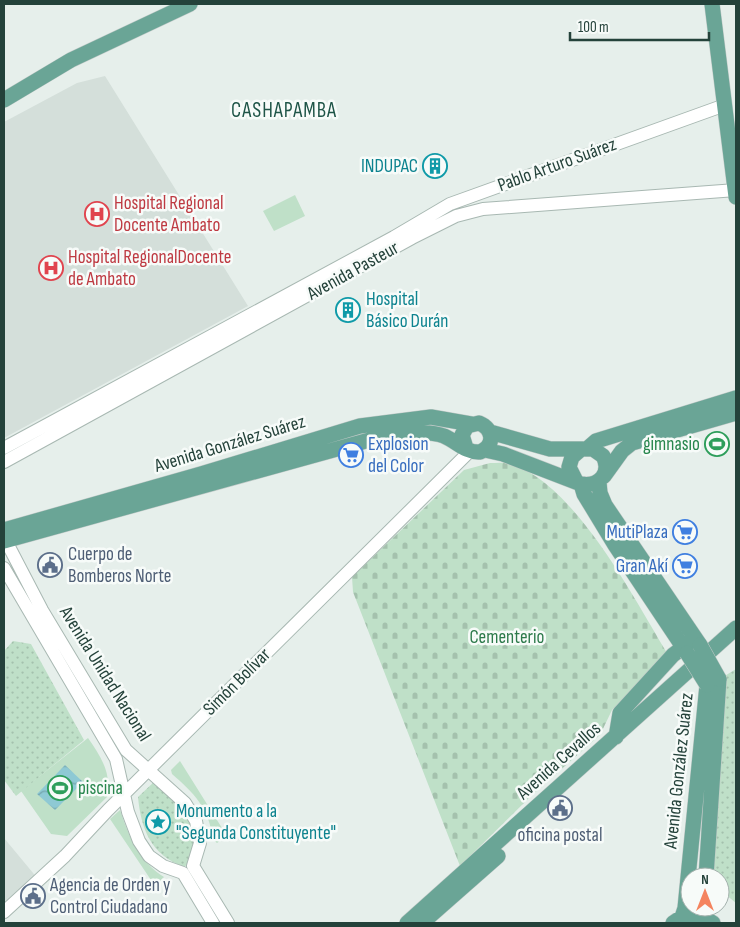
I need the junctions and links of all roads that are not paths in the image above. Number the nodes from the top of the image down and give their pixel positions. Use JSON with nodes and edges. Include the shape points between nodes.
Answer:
{"nodes":[{"id":1,"x":190,"y":4,"type":"edge"},
{"id":2,"x":712,"y":4,"type":"edge"},
{"id":3,"x":4,"y":100,"type":"edge"},
{"id":4,"x":725,"y":105,"type":"junction"},
{"id":5,"x":736,"y":187,"type":"edge"},
{"id":6,"x":394,"y":237,"type":"joint"},
{"id":7,"x":736,"y":398,"type":"edge"},
{"id":8,"x":736,"y":413,"type":"edge"},
{"id":9,"x":471,"y":424,"type":"junction"},
{"id":10,"x":490,"y":432,"type":"junction"},
{"id":11,"x":4,"y":448,"type":"edge"},
{"id":12,"x":584,"y":449,"type":"junction"},
{"id":13,"x":474,"y":450,"type":"junction"},
{"id":14,"x":4,"y":462,"type":"edge"},
{"id":15,"x":601,"y":479,"type":"junction"},
{"id":16,"x":578,"y":483,"type":"junction"},
{"id":17,"x":4,"y":537,"type":"edge"},
{"id":18,"x":628,"y":552,"type":"junction"},
{"id":19,"x":4,"y":568,"type":"edge"},
{"id":20,"x":736,"y":628,"type":"edge"},
{"id":21,"x":736,"y":640,"type":"edge"},
{"id":22,"x":691,"y":647,"type":"junction"},
{"id":23,"x":713,"y":690,"type":"junction"},
{"id":24,"x":616,"y":737,"type":"junction"},
{"id":25,"x":148,"y":771,"type":"junction"},
{"id":26,"x":124,"y":796,"type":"junction"},
{"id":27,"x":706,"y":867,"type":"edge"},
{"id":28,"x":4,"y":912,"type":"edge"},
{"id":29,"x":678,"y":920,"type":"edge"},
{"id":30,"x":213,"y":923,"type":"edge"},
{"id":31,"x":228,"y":923,"type":"edge"},
{"id":32,"x":407,"y":923,"type":"edge"},
{"id":33,"x":422,"y":923,"type":"edge"}],
"edges":[{"from":1,"to":3,"type":"main road","via":[[71,60]]},
{"from":2,"to":4,"type":"main road"},
{"from":4,"to":5,"type":"main road"},
{"from":4,"to":6,"type":"street","name":"Pablo Arturo Suárez","via":[[450,204]]},
{"from":5,"to":14,"type":"street","name":"Avenida Pasteur","via":[[483,209],[456,216]]},
{"from":6,"to":11,"type":"street","name":"Avenida Pasteur"},
{"from":7,"to":12,"type":"main road","via":[[596,441]]},
{"from":8,"to":15,"type":"main road","via":[[632,443]]},
{"from":9,"to":10,"type":"main road","via":[[484,425]]},
{"from":9,"to":13,"type":"main road","via":[[462,435]]},
{"from":9,"to":17,"type":"main road","name":"Avenida González Suárez","via":[[431,417],[360,426]]},
{"from":10,"to":12,"type":"main road","via":[[550,449]]},
{"from":10,"to":13,"type":"main road","via":[[490,442]]},
{"from":12,"to":15,"type":"main road","name":"Avenida González Suárez","via":[[603,456],[606,466]]},
{"from":12,"to":16,"type":"main road","name":"Avenida González Suárez","via":[[570,462],[570,472]]},
{"from":13,"to":16,"type":"main road","name":"Avenida González Suárez","via":[[503,454]]},
{"from":13,"to":17,"type":"main road","name":"Avenida González Suárez","via":[[437,434],[391,434]]},
{"from":13,"to":25,"type":"street","name":"Simón Bolívar"},
{"from":15,"to":16,"type":"main road","name":"Avenida González Suárez","via":[[594,484]]},
{"from":15,"to":18,"type":"main road","name":"Avenida González Suárez","via":[[600,493]]},
{"from":16,"to":18,"type":"main road","name":"Avenida González Suárez"},
{"from":17,"to":25,"type":"street","name":"Avenida Unidad Nacional","via":[[42,610],[126,750]]},
{"from":18,"to":22,"type":"main road","name":"Avenida González Suárez"},
{"from":19,"to":26,"type":"street","name":"Avenida Unidad Nacional","via":[[116,759]]},
{"from":20,"to":24,"type":"main road","name":"Avenida Cevallos"},
{"from":21,"to":33,"type":"main road","name":"Avenida Cevallos"},
{"from":22,"to":23,"type":"main road","name":"Avenida González Suárez","bridge":true},
{"from":22,"to":24,"type":"main road","via":[[673,655],[620,713]]},
{"from":23,"to":27,"type":"main road","name":"Avenida González Suárez"},
{"from":23,"to":29,"type":"main road","name":"Avenida González Suárez","via":[[685,908]]},
{"from":24,"to":32,"type":"main road","name":"Avenida Cevallos"},
{"from":25,"to":26,"type":"street","name":"Simón Bolívar"},
{"from":25,"to":31,"type":"street","name":"Avenida Unidad Nacional","via":[[185,803],[196,821],[200,843],[193,866]]},
{"from":26,"to":28,"type":"street","name":"Simón Bolívar"},
{"from":26,"to":30,"type":"street","name":"Avenida Unidad Nacional","via":[[132,825],[149,856],[162,866],[183,873]]}]}
